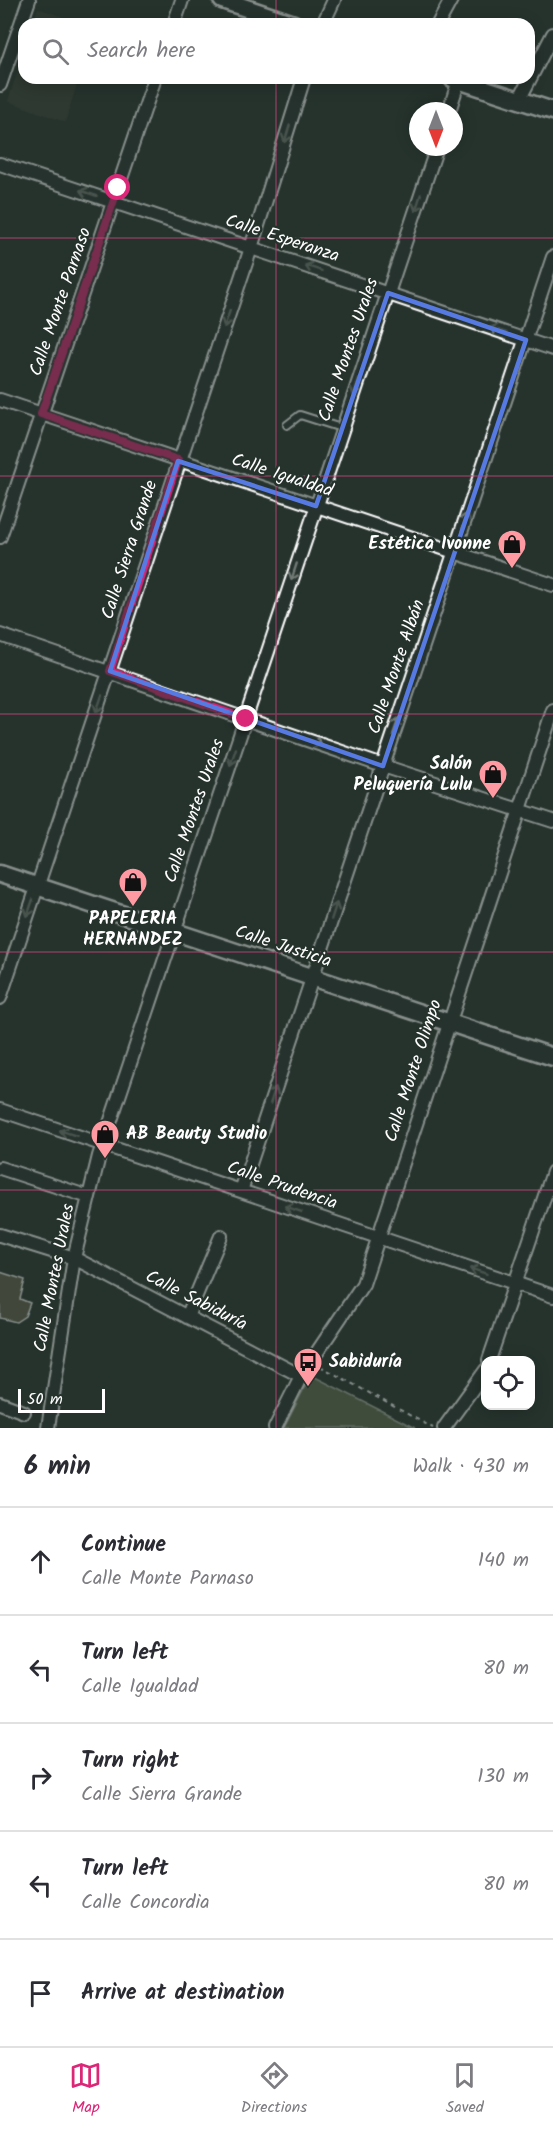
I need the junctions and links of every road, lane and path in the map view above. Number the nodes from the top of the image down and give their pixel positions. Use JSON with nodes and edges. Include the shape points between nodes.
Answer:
{"nodes":[{"id":1,"x":29,"y":0,"type":"edge"},
{"id":2,"x":182,"y":0,"type":"edge"},
{"id":3,"x":222,"y":0,"type":"edge"},
{"id":4,"x":334,"y":0,"type":"edge"},
{"id":5,"x":451,"y":0,"type":"edge"},
{"id":6,"x":23,"y":18,"type":"edge"},
{"id":7,"x":176,"y":18,"type":"edge"},
{"id":8,"x":276,"y":18,"type":"edge"},
{"id":9,"x":326,"y":18,"type":"edge"},
{"id":10,"x":441,"y":18,"type":"edge"},
{"id":11,"x":18,"y":32,"type":"edge"},
{"id":12,"x":553,"y":34,"type":"edge"},
{"id":13,"x":535,"y":69,"type":"edge"},
{"id":14,"x":153,"y":84,"type":"edge"},
{"id":15,"x":302,"y":84,"type":"edge"},
{"id":16,"x":454,"y":84,"type":"edge"},
{"id":17,"x":470,"y":84,"type":"edge"},
{"id":18,"x":527,"y":84,"type":"edge"},
{"id":19,"x":0,"y":85,"type":"edge"},
{"id":20,"x":519,"y":100,"type":"junction"},
{"id":21,"x":450,"y":102,"type":"edge"},
{"id":22,"x":553,"y":111,"type":"edge"},
{"id":23,"x":434,"y":156,"type":"edge"},
{"id":24,"x":0,"y":164,"type":"edge"},
{"id":25,"x":113,"y":202,"type":"junction"},
{"id":26,"x":251,"y":248,"type":"junction"},
{"id":27,"x":553,"y":257,"type":"edge"},
{"id":28,"x":388,"y":294,"type":"junction"},
{"id":29,"x":525,"y":340,"type":"junction"},
{"id":30,"x":553,"y":349,"type":"edge"},
{"id":31,"x":0,"y":400,"type":"edge"},
{"id":32,"x":41,"y":414,"type":"junction"},
{"id":33,"x":287,"y":425,"type":"dead end"},
{"id":34,"x":341,"y":428,"type":"junction"},
{"id":35,"x":178,"y":460,"type":"junction"},
{"id":36,"x":316,"y":506,"type":"junction"},
{"id":37,"x":0,"y":537,"type":"edge"},
{"id":38,"x":454,"y":552,"type":"junction"},
{"id":39,"x":553,"y":585,"type":"edge"},
{"id":40,"x":0,"y":634,"type":"edge"},
{"id":41,"x":110,"y":671,"type":"junction"},
{"id":42,"x":553,"y":710,"type":"edge"},
{"id":43,"x":246,"y":719,"type":"junction"},
{"id":44,"x":383,"y":766,"type":"junction"},
{"id":45,"x":520,"y":810,"type":"junction"},
{"id":46,"x":553,"y":821,"type":"edge"},
{"id":47,"x":0,"y":874,"type":"edge"},
{"id":48,"x":38,"y":886,"type":"junction"},
{"id":49,"x":174,"y":932,"type":"junction"},
{"id":50,"x":312,"y":978,"type":"junction"},
{"id":51,"x":0,"y":998,"type":"edge"},
{"id":52,"x":449,"y":1023,"type":"junction"},
{"id":53,"x":553,"y":1057,"type":"edge"},
{"id":54,"x":0,"y":1110,"type":"edge"},
{"id":55,"x":103,"y":1144,"type":"junction"},
{"id":56,"x":0,"y":1168,"type":"edge"},
{"id":57,"x":553,"y":1172,"type":"edge"},
{"id":58,"x":241,"y":1191,"type":"junction"},
{"id":59,"x":89,"y":1197,"type":"junction"},
{"id":60,"x":0,"y":1235,"type":"edge"},
{"id":61,"x":221,"y":1236,"type":"dead end"},
{"id":62,"x":378,"y":1238,"type":"junction"},
{"id":63,"x":74,"y":1258,"type":"junction"},
{"id":64,"x":516,"y":1283,"type":"junction"},
{"id":65,"x":553,"y":1296,"type":"edge"},
{"id":66,"x":187,"y":1317,"type":"junction"},
{"id":67,"x":490,"y":1356,"type":"edge"},
{"id":68,"x":311,"y":1361,"type":"junction"},
{"id":69,"x":301,"y":1376,"type":"junction"},
{"id":70,"x":481,"y":1377,"type":"edge"},
{"id":71,"x":0,"y":1403,"type":"edge"},
{"id":72,"x":24,"y":1412,"type":"dead end"},
{"id":73,"x":48,"y":1428,"type":"edge"},
{"id":74,"x":275,"y":1428,"type":"edge"},
{"id":75,"x":433,"y":1428,"type":"edge"},
{"id":76,"x":444,"y":1428,"type":"edge"}],
"edges":[{"from":1,"to":6,"type":"street"},
{"from":2,"to":7,"type":"street"},
{"from":3,"to":8,"type":"street"},
{"from":4,"to":9,"type":"street"},
{"from":5,"to":10,"type":"street"},
{"from":11,"to":19,"type":"street"},
{"from":12,"to":13,"type":"street"},
{"from":14,"to":25,"type":"street","name":"Calle Monte Parnaso"},
{"from":15,"to":26,"type":"street","name":"Calle Sierra Grande","one_way":true},
{"from":16,"to":21,"type":"street"},
{"from":17,"to":20,"type":"street"},
{"from":18,"to":20,"type":"street"},
{"from":20,"to":22,"type":"street"},
{"from":23,"to":28,"type":"street","name":"Calle Montes Urales","one_way":true},
{"from":25,"to":24,"type":"street","name":"Calle Esperanza","one_way":true},
{"from":25,"to":26,"type":"street","name":"Calle Esperanza"},
{"from":25,"to":32,"type":"street","name":"Calle Monte Parnaso"},
{"from":28,"to":26,"type":"street","name":"Calle Esperanza","one_way":true},
{"from":26,"to":35,"type":"street","name":"Calle Sierra Grande","one_way":true},
{"from":27,"to":29,"type":"street","name":"Calle Monte Albán"},
{"from":29,"to":28,"type":"street","name":"Calle Esperanza","one_way":true},
{"from":28,"to":34,"type":"street","name":"Calle Montes Urales","one_way":true},
{"from":29,"to":30,"type":"street","name":"Calle Esperanza"},
{"from":38,"to":29,"type":"street","name":"Calle Monte Albán","one_way":true},
{"from":31,"to":32,"type":"street","name":"Calle Igualdad"},
{"from":32,"to":35,"type":"street","name":"Calle Igualdad"},
{"from":32,"to":37,"type":"street","name":"Calle Monte Parnaso"},
{"from":33,"to":34,"type":"lane","via":[[300,415]]},
{"from":34,"to":36,"type":"street","name":"Calle Montes Urales"},
{"from":35,"to":36,"type":"street","name":"Calle Igualdad"},
{"from":35,"to":41,"type":"street","name":"Calle Sierra Grande"},
{"from":36,"to":38,"type":"street","name":"Calle Igualdad"},
{"from":36,"to":43,"type":"street","name":"Calle Montes Urales","one_way":true},
{"from":38,"to":39,"type":"street","name":"Calle Igualdad"},
{"from":44,"to":38,"type":"street","name":"Calle Monte Albán","one_way":true},
{"from":40,"to":41,"type":"street"},
{"from":41,"to":43,"type":"street"},
{"from":41,"to":48,"type":"street","name":"Calle Sierra Grande","one_way":true},
{"from":42,"to":45,"type":"street","name":"Calle Monte Olimpo"},
{"from":43,"to":44,"type":"street","one_way":true},
{"from":43,"to":49,"type":"street","name":"Calle Montes Urales","one_way":true},
{"from":44,"to":45,"type":"street"},
{"from":50,"to":44,"type":"street","name":"Calle Monte Albán","one_way":true},
{"from":45,"to":46,"type":"street"},
{"from":45,"to":52,"type":"street","name":"Calle Monte Olimpo"},
{"from":47,"to":48,"type":"street","name":"Calle Justicia"},
{"from":48,"to":49,"type":"street","name":"Calle Justicia"},
{"from":48,"to":51,"type":"street","name":"Calle Sierra Grande","one_way":true},
{"from":49,"to":50,"type":"street","name":"Calle Justicia"},
{"from":49,"to":55,"type":"street","name":"Calle Montes Urales"},
{"from":50,"to":52,"type":"street","name":"Calle Justicia"},
{"from":58,"to":50,"type":"street","name":"Calle Monte Albán","one_way":true},
{"from":52,"to":53,"type":"street","name":"Calle Justicia"},
{"from":52,"to":62,"type":"street","name":"Calle Monte Olimpo"},
{"from":55,"to":54,"type":"street","name":"Calle Prudencia","one_way":true},
{"from":55,"to":58,"type":"street","name":"Calle Prudencia"},
{"from":55,"to":59,"type":"street","name":"Calle Montes Urales"},
{"from":56,"to":59,"type":"street"},
{"from":57,"to":64,"type":"street"},
{"from":62,"to":58,"type":"street","name":"Calle Prudencia","one_way":true},
{"from":59,"to":63,"type":"street","name":"Calle Montes Urales"},
{"from":60,"to":63,"type":"street","name":"Calle Sabiduría"},
{"from":61,"to":66,"type":"street"},
{"from":64,"to":62,"type":"street","name":"Calle Prudencia","one_way":true},
{"from":62,"to":68,"type":"street","name":"Calle Monte Olimpo","via":[[363,1284]]},
{"from":63,"to":66,"type":"street","name":"Calle Sabiduría"},
{"from":63,"to":73,"type":"street","name":"Calle Montes Urales"},
{"from":64,"to":65,"type":"street","name":"Calle Prudencia"},
{"from":64,"to":67,"type":"street"},
{"from":66,"to":69,"type":"street","name":"Calle Sabiduría"},
{"from":68,"to":69,"type":"street","name":"Calle Monte Olimpo"},
{"from":68,"to":75,"type":"path"},
{"from":69,"to":74,"type":"street","name":"Calle Monte Olimpo"},
{"from":70,"to":76,"type":"street"},
{"from":71,"to":72,"type":"street"}]}
